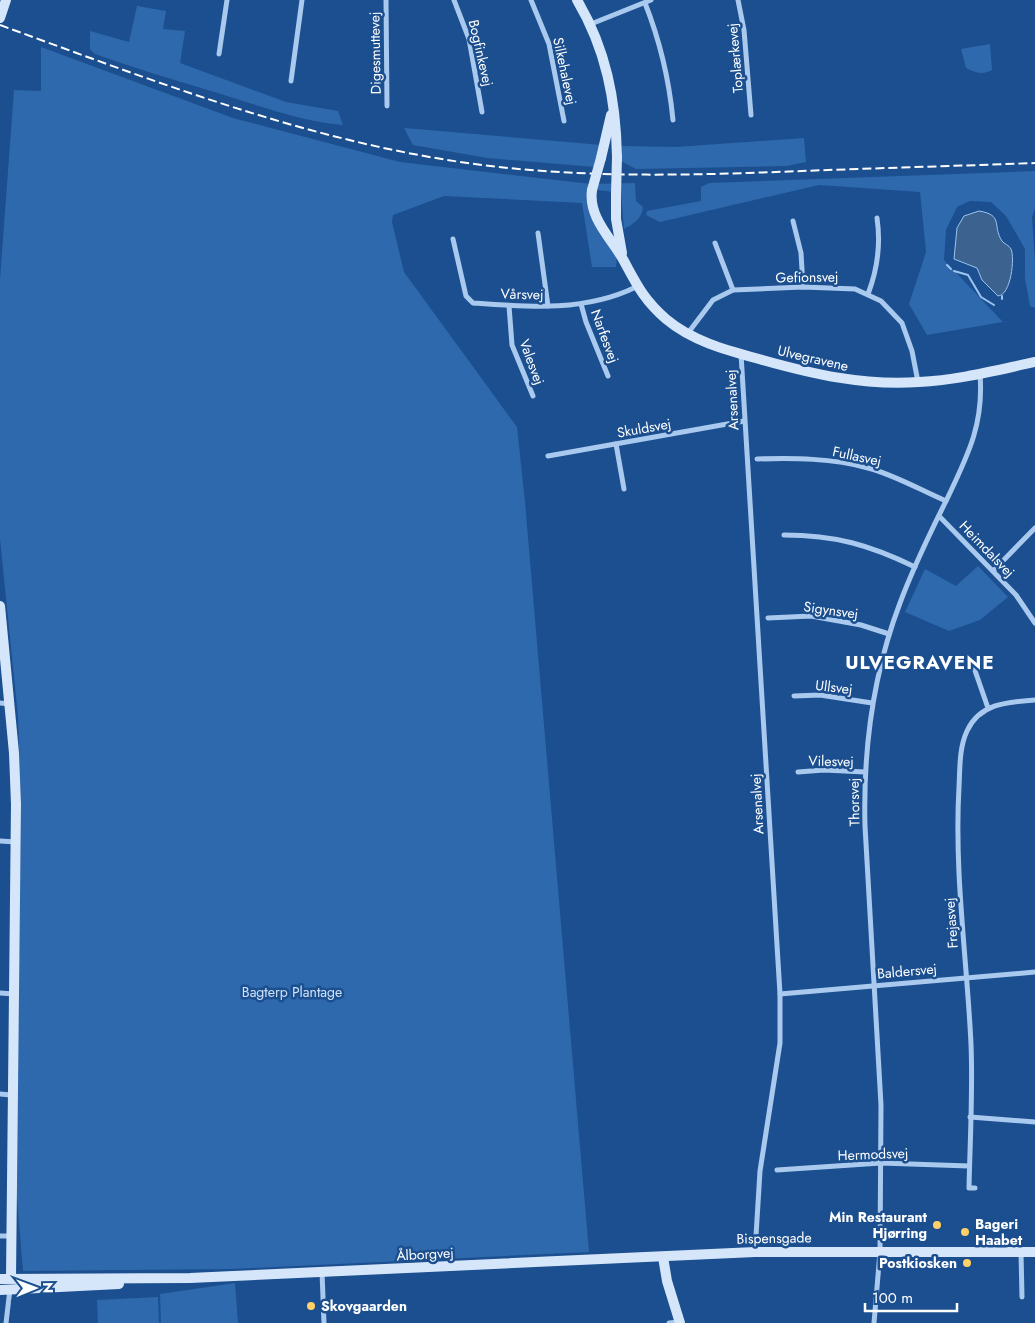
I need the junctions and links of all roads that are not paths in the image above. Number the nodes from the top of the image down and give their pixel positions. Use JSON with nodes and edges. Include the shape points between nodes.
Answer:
{"nodes":[{"id":1,"x":6,"y":0,"type":"edge"},
{"id":2,"x":227,"y":0,"type":"edge"},
{"id":3,"x":302,"y":0,"type":"edge"},
{"id":4,"x":386,"y":0,"type":"edge"},
{"id":5,"x":454,"y":0,"type":"edge"},
{"id":6,"x":531,"y":0,"type":"edge"},
{"id":7,"x":577,"y":0,"type":"edge"},
{"id":8,"x":629,"y":0,"type":"edge"},
{"id":9,"x":651,"y":0,"type":"edge"},
{"id":10,"x":738,"y":0,"type":"edge"},
{"id":11,"x":645,"y":3,"type":"junction"},
{"id":12,"x":632,"y":6,"type":"junction"},
{"id":13,"x":1,"y":15,"type":"edge"},
{"id":14,"x":591,"y":24,"type":"junction"},
{"id":15,"x":219,"y":54,"type":"dead end"},
{"id":16,"x":291,"y":81,"type":"dead end"},
{"id":17,"x":613,"y":96,"type":"junction"},
{"id":18,"x":387,"y":106,"type":"dead end"},
{"id":19,"x":482,"y":112,"type":"dead end"},
{"id":20,"x":750,"y":115,"type":"dead end"},
{"id":21,"x":673,"y":120,"type":"dead end"},
{"id":22,"x":564,"y":121,"type":"dead end"},
{"id":23,"x":877,"y":218,"type":"dead end"},
{"id":24,"x":793,"y":221,"type":"dead end"},
{"id":25,"x":538,"y":233,"type":"dead end"},
{"id":26,"x":453,"y":239,"type":"dead end"},
{"id":27,"x":715,"y":243,"type":"dead end"},
{"id":28,"x":624,"y":261,"type":"junction"},
{"id":29,"x":636,"y":286,"type":"junction"},
{"id":30,"x":803,"y":287,"type":"junction"},
{"id":31,"x":733,"y":290,"type":"junction"},
{"id":32,"x":868,"y":294,"type":"junction"},
{"id":33,"x":581,"y":304,"type":"junction"},
{"id":34,"x":509,"y":306,"type":"junction"},
{"id":35,"x":548,"y":306,"type":"junction"},
{"id":36,"x":688,"y":334,"type":"junction"},
{"id":37,"x":741,"y":354,"type":"junction"},
{"id":38,"x":1035,"y":362,"type":"edge"},
{"id":39,"x":980,"y":374,"type":"junction"},
{"id":40,"x":608,"y":376,"type":"dead end"},
{"id":41,"x":918,"y":382,"type":"junction"},
{"id":42,"x":532,"y":396,"type":"dead end"},
{"id":43,"x":744,"y":421,"type":"junction"},
{"id":44,"x":616,"y":444,"type":"junction"},
{"id":45,"x":548,"y":456,"type":"dead end"},
{"id":46,"x":757,"y":459,"type":"dead end"},
{"id":47,"x":624,"y":489,"type":"dead end"},
{"id":48,"x":946,"y":502,"type":"junction"},
{"id":49,"x":939,"y":516,"type":"junction"},
{"id":50,"x":1035,"y":528,"type":"edge"},
{"id":51,"x":784,"y":536,"type":"dead end"},
{"id":52,"x":915,"y":568,"type":"junction"},
{"id":53,"x":993,"y":571,"type":"junction"},
{"id":54,"x":0,"y":606,"type":"edge"},
{"id":55,"x":768,"y":618,"type":"dead end"},
{"id":56,"x":1035,"y":623,"type":"edge"},
{"id":57,"x":889,"y":634,"type":"junction"},
{"id":58,"x":966,"y":664,"type":"dead end"},
{"id":59,"x":794,"y":696,"type":"dead end"},
{"id":60,"x":1035,"y":700,"type":"edge"},
{"id":61,"x":872,"y":703,"type":"junction"},
{"id":62,"x":5,"y":704,"type":"edge"},
{"id":63,"x":988,"y":708,"type":"junction"},
{"id":64,"x":798,"y":772,"type":"dead end"},
{"id":65,"x":865,"y":772,"type":"junction"},
{"id":66,"x":0,"y":841,"type":"edge"},
{"id":67,"x":16,"y":842,"type":"junction"},
{"id":68,"x":1035,"y":972,"type":"edge"},
{"id":69,"x":966,"y":978,"type":"junction"},
{"id":70,"x":875,"y":985,"type":"junction"},
{"id":71,"x":0,"y":993,"type":"edge"},
{"id":72,"x":14,"y":994,"type":"junction"},
{"id":73,"x":780,"y":994,"type":"junction"},
{"id":74,"x":0,"y":1094,"type":"edge"},
{"id":75,"x":11,"y":1095,"type":"junction"},
{"id":76,"x":970,"y":1117,"type":"junction"},
{"id":77,"x":1035,"y":1122,"type":"edge"},
{"id":78,"x":881,"y":1163,"type":"junction"},
{"id":79,"x":969,"y":1166,"type":"junction"},
{"id":80,"x":777,"y":1170,"type":"dead end"},
{"id":81,"x":975,"y":1188,"type":"dead end"},
{"id":82,"x":5,"y":1236,"type":"edge"},
{"id":83,"x":755,"y":1252,"type":"junction"},
{"id":84,"x":880,"y":1252,"type":"junction"},
{"id":85,"x":1021,"y":1252,"type":"junction"},
{"id":86,"x":1035,"y":1252,"type":"edge"},
{"id":87,"x":663,"y":1257,"type":"junction"},
{"id":88,"x":322,"y":1272,"type":"junction"},
{"id":89,"x":190,"y":1278,"type":"junction"},
{"id":90,"x":5,"y":1279,"type":"edge"},
{"id":91,"x":5,"y":1290,"type":"edge"},
{"id":92,"x":1022,"y":1297,"type":"dead end"},
{"id":93,"x":6,"y":1323,"type":"edge"},
{"id":94,"x":324,"y":1323,"type":"edge"},
{"id":95,"x":676,"y":1323,"type":"edge"},
{"id":96,"x":874,"y":1323,"type":"edge"}],
"edges":[{"from":1,"to":13,"type":"street"},
{"from":2,"to":15,"type":"street"},
{"from":3,"to":16,"type":"street"},
{"from":4,"to":18,"type":"street","name":"Digesmuttevej"},
{"from":5,"to":19,"type":"street","name":"Bogfinkevej","via":[[469,39]]},
{"from":6,"to":22,"type":"street","name":"Silkehalevej","via":[[549,44]]},
{"from":7,"to":14,"type":"street","name":"Ulvegravene"},
{"from":8,"to":12,"type":"street"},
{"from":9,"to":11,"type":"street"},
{"from":10,"to":20,"type":"street","name":"Toplærkevej","via":[[744,30]]},
{"from":11,"to":12,"type":"street"},
{"from":11,"to":21,"type":"street","via":[[664,59]]},
{"from":12,"to":14,"type":"street"},
{"from":14,"to":17,"type":"street","name":"Ulvegravene"},
{"from":17,"to":28,"type":"street","name":"Ulvegravene","bridge":true,"via":[[617,157],[616,219]]},
{"from":17,"to":28,"type":"street","name":"Ulvegravene","bridge":true,"via":[[610,126],[592,190],[593,209]]},
{"from":23,"to":32,"type":"street","via":[[879,248]]},
{"from":24,"to":30,"type":"street"},
{"from":25,"to":35,"type":"street"},
{"from":26,"to":34,"type":"street","name":"Vårsvej","via":[[469,301]]},
{"from":27,"to":31,"type":"street"},
{"from":28,"to":29,"type":"street","name":"Ulvegravene"},
{"from":29,"to":33,"type":"street","name":"Vårsvej","via":[[614,298]]},
{"from":29,"to":36,"type":"street","name":"Ulvegravene","via":[[666,319]]},
{"from":30,"to":31,"type":"street","name":"Gefionsvej"},
{"from":30,"to":32,"type":"street","name":"Gefionsvej","via":[[841,287]]},
{"from":31,"to":36,"type":"street","name":"Gefionsvej","via":[[713,300]]},
{"from":32,"to":41,"type":"street","name":"Gefionsvej","via":[[887,306],[902,323]]},
{"from":33,"to":35,"type":"street","name":"Vårsvej"},
{"from":33,"to":40,"type":"street","name":"Narfesvej"},
{"from":34,"to":35,"type":"street","name":"Vårsvej"},
{"from":34,"to":42,"type":"street","name":"Valesvej","via":[[512,345]]},
{"from":36,"to":37,"type":"street","name":"Ulvegravene"},
{"from":37,"to":41,"type":"street","name":"Ulvegravene","via":[[841,379]]},
{"from":37,"to":43,"type":"street","name":"Arsenalvej"},
{"from":38,"to":39,"type":"street","name":"Ulvegravene"},
{"from":39,"to":41,"type":"street","name":"Ulvegravene"},
{"from":39,"to":48,"type":"street","name":"Thorsvej","via":[[981,407],[974,440]]},
{"from":43,"to":44,"type":"street","name":"Skuldsvej"},
{"from":43,"to":73,"type":"street","name":"Arsenalvej"},
{"from":44,"to":45,"type":"street","name":"Skuldsvej"},
{"from":44,"to":47,"type":"street"},
{"from":46,"to":48,"type":"street","name":"Fullasvej","via":[[847,463],[894,477]]},
{"from":48,"to":49,"type":"street","name":"Thorsvej"},
{"from":49,"to":52,"type":"street","name":"Thorsvej"},
{"from":49,"to":53,"type":"street","name":"Heimdalsvej"},
{"from":50,"to":53,"type":"street"},
{"from":51,"to":52,"type":"street","via":[[816,535],[847,540],[890,555]]},
{"from":52,"to":57,"type":"street","name":"Thorsvej"},
{"from":53,"to":56,"type":"street","name":"Heimdalsvej"},
{"from":54,"to":62,"type":"street"},
{"from":55,"to":57,"type":"street","name":"Sigynsvej","via":[[819,617]]},
{"from":57,"to":61,"type":"street","name":"Thorsvej"},
{"from":58,"to":63,"type":"street","via":[[972,662]]},
{"from":59,"to":61,"type":"street","name":"Ullsvej","via":[[820,695]]},
{"from":60,"to":63,"type":"street"},
{"from":61,"to":65,"type":"street","name":"Thorsvej"},
{"from":62,"to":67,"type":"street","via":[[15,761]]},
{"from":63,"to":69,"type":"street","name":"Frejasvej","via":[[967,732],[960,764],[958,858]]},
{"from":64,"to":65,"type":"street","name":"Vilesvej"},
{"from":65,"to":70,"type":"street","name":"Thorsvej","via":[[865,826]]},
{"from":66,"to":67,"type":"street"},
{"from":67,"to":72,"type":"street"},
{"from":68,"to":69,"type":"street","name":"Baldersvej"},
{"from":69,"to":70,"type":"street","name":"Baldersvej"},
{"from":69,"to":76,"type":"street","name":"Frejasvej","via":[[971,1044]]},
{"from":70,"to":73,"type":"street","name":"Baldersvej"},
{"from":70,"to":78,"type":"street","name":"Thorsvej"},
{"from":71,"to":72,"type":"street"},
{"from":72,"to":75,"type":"street"},
{"from":73,"to":83,"type":"street","name":"Arsenalvej","via":[[780,1043],[760,1171]]},
{"from":74,"to":75,"type":"street"},
{"from":75,"to":82,"type":"street"},
{"from":76,"to":77,"type":"street"},
{"from":76,"to":79,"type":"street","name":"Frejasvej"},
{"from":78,"to":79,"type":"street","name":"Hermodsvej"},
{"from":78,"to":80,"type":"street","name":"Hermodsvej"},
{"from":78,"to":84,"type":"street","name":"Thorsvej"},
{"from":79,"to":81,"type":"street","name":"Frejasvej","via":[[969,1188]]},
{"from":82,"to":90,"type":"street"},
{"from":83,"to":84,"type":"street","name":"Bispensgade"},
{"from":83,"to":87,"type":"street","name":"Bispensgade"},
{"from":84,"to":85,"type":"street","name":"Bispensgade"},
{"from":84,"to":96,"type":"street","name":"Thorsvej"},
{"from":85,"to":86,"type":"street","name":"Bispensgade"},
{"from":85,"to":92,"type":"street"},
{"from":87,"to":88,"type":"street","name":"Ålborgvej"},
{"from":87,"to":95,"type":"street"},
{"from":88,"to":89,"type":"street","name":"Ålborgvej"},
{"from":88,"to":94,"type":"street"},
{"from":89,"to":90,"type":"street","name":"Ålborgvej"},
{"from":89,"to":91,"type":"street","name":"Ålborgvej"},
{"from":90,"to":91,"type":"street"},
{"from":91,"to":93,"type":"street"}]}
